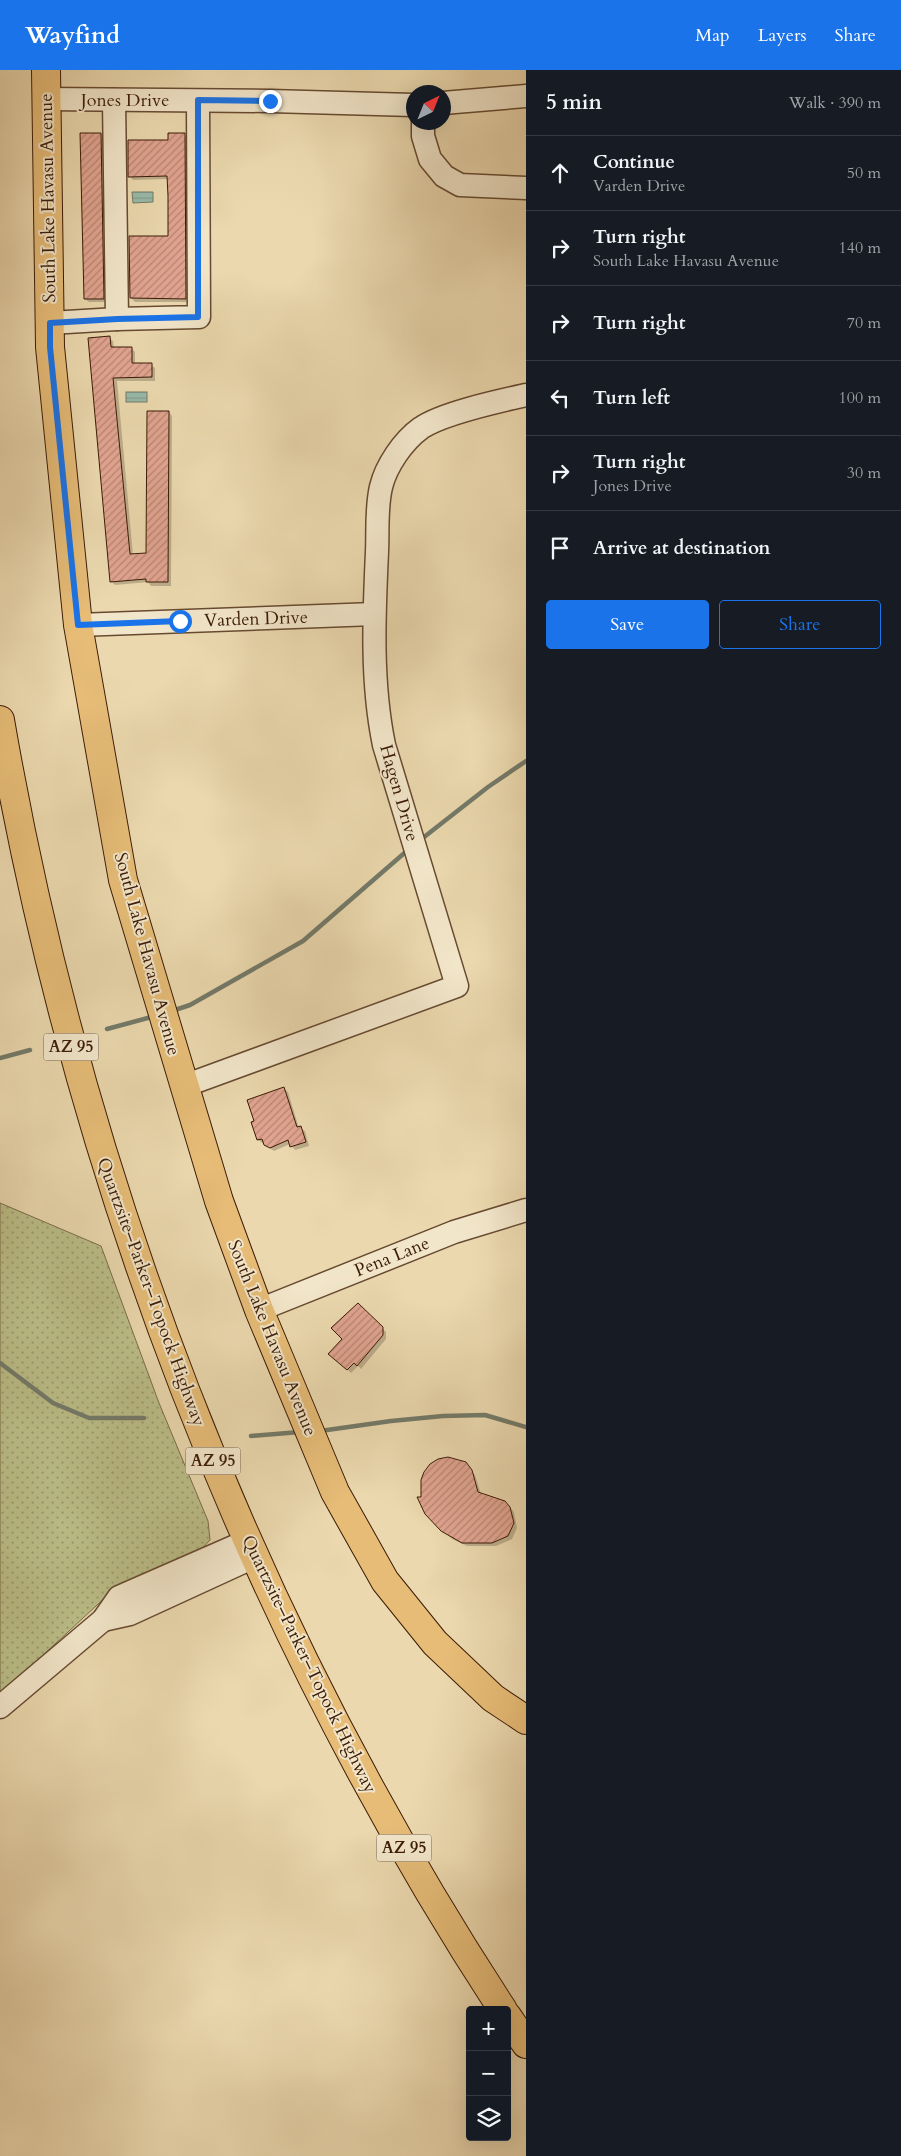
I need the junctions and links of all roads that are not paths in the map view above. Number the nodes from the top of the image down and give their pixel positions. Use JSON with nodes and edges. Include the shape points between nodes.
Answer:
{"nodes":[{"id":1,"x":46,"y":70,"type":"edge"},
{"id":2,"x":526,"y":96,"type":"edge"},
{"id":3,"x":46,"y":100,"type":"junction"},
{"id":4,"x":114,"y":100,"type":"junction"},
{"id":5,"x":198,"y":100,"type":"junction"},
{"id":6,"x":451,"y":103,"type":"edge"},
{"id":7,"x":406,"y":105,"type":"edge"},
{"id":8,"x":424,"y":130,"type":"edge"},
{"id":9,"x":526,"y":188,"type":"edge"},
{"id":10,"x":117,"y":319,"type":"junction"},
{"id":11,"x":50,"y":323,"type":"junction"},
{"id":12,"x":526,"y":395,"type":"edge"},
{"id":13,"x":374,"y":614,"type":"junction"},
{"id":14,"x":78,"y":625,"type":"junction"},
{"id":15,"x":0,"y":720,"type":"edge"},
{"id":16,"x":184,"y":1086,"type":"junction"},
{"id":17,"x":526,"y":1210,"type":"edge"},
{"id":18,"x":259,"y":1310,"type":"junction"},
{"id":19,"x":250,"y":1549,"type":"junction"},
{"id":20,"x":0,"y":1707,"type":"edge"},
{"id":21,"x":526,"y":1720,"type":"edge"},
{"id":22,"x":501,"y":2006,"type":"edge"},
{"id":23,"x":511,"y":2022,"type":"edge"},
{"id":24,"x":526,"y":2044,"type":"edge"}],
"edges":[{"from":1,"to":3,"type":"main road","name":"South Lake Havasu Avenue"},
{"from":2,"to":6,"type":"street"},
{"from":3,"to":4,"type":"street","name":"Jones Drive"},
{"from":3,"to":11,"type":"main road","name":"South Lake Havasu Avenue"},
{"from":4,"to":5,"type":"street","name":"Jones Drive"},
{"from":4,"to":10,"type":"street"},
{"from":5,"to":7,"type":"street","name":"Jones Drive"},
{"from":5,"to":10,"type":"street","via":[[198,317]]},
{"from":8,"to":9,"type":"street","via":[[430,159],[444,176],[460,185]]},
{"from":10,"to":11,"type":"street"},
{"from":11,"to":14,"type":"main road","name":"South Lake Havasu Avenue"},
{"from":12,"to":13,"type":"street","name":"Hagen Drive","via":[[442,418],[421,428],[398,453],[386,473],[380,494]]},
{"from":13,"to":14,"type":"street","name":"Varden Drive"},
{"from":13,"to":16,"type":"street","name":"Hagen Drive","via":[[377,712],[384,745],[457,986]]},
{"from":14,"to":16,"type":"main road","name":"South Lake Havasu Avenue","via":[[123,880]]},
{"from":15,"to":19,"type":"main road","name":"Quartzsite–Parker–Topock Highway","number":"AZ 95","via":[[47,952],[91,1119],[171,1356]]},
{"from":16,"to":18,"type":"main road","name":"South Lake Havasu Avenue","via":[[219,1201]]},
{"from":17,"to":18,"type":"street","name":"Pena Lane","via":[[454,1232]]},
{"from":18,"to":21,"type":"main road","name":"South Lake Havasu Avenue","via":[[335,1492],[385,1581],[435,1643],[493,1698]]},
{"from":19,"to":20,"type":"street","via":[[130,1614],[103,1620]]},
{"from":19,"to":22,"type":"main road","name":"Quartzsite–Parker–Topock Highway","number":"AZ 95","via":[[354,1758],[440,1909]]},
{"from":23,"to":24,"type":"main road"}]}
